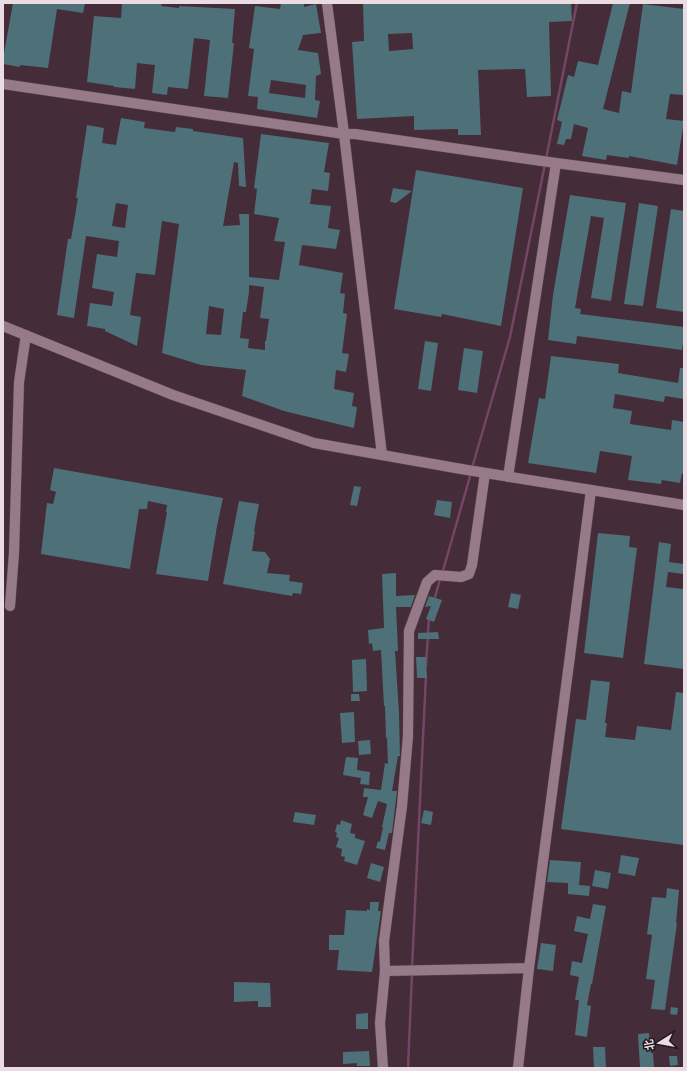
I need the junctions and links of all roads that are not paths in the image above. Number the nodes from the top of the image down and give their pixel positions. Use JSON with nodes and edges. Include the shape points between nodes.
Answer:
{"nodes":[{"id":1,"x":327,"y":3,"type":"edge"},
{"id":2,"x":3,"y":84,"type":"edge"},
{"id":3,"x":344,"y":134,"type":"junction"},
{"id":4,"x":554,"y":163,"type":"junction"},
{"id":5,"x":684,"y":180,"type":"edge"},
{"id":6,"x":3,"y":326,"type":"edge"},
{"id":7,"x":26,"y":335,"type":"junction"},
{"id":8,"x":382,"y":455,"type":"junction"},
{"id":9,"x":481,"y":473,"type":"junction"},
{"id":10,"x":508,"y":477,"type":"junction"},
{"id":11,"x":591,"y":490,"type":"junction"},
{"id":12,"x":684,"y":505,"type":"edge"},
{"id":13,"x":10,"y":606,"type":"dead end"},
{"id":14,"x":529,"y":968,"type":"junction"},
{"id":15,"x":385,"y":971,"type":"junction"},
{"id":16,"x":383,"y":1068,"type":"edge"},
{"id":17,"x":518,"y":1068,"type":"edge"}],
"edges":[{"from":1,"to":3,"type":"street"},
{"from":2,"to":3,"type":"street"},
{"from":3,"to":4,"type":"street"},
{"from":3,"to":8,"type":"street"},
{"from":4,"to":5,"type":"street"},
{"from":4,"to":10,"type":"street"},
{"from":6,"to":7,"type":"street"},
{"from":7,"to":8,"type":"street","via":[[173,395],[314,443]]},
{"from":7,"to":13,"type":"street","via":[[19,382]]},
{"from":8,"to":9,"type":"street"},
{"from":9,"to":10,"type":"street"},
{"from":9,"to":15,"type":"street","via":[[469,574],[461,577],[435,575],[428,582],[409,630],[408,736],[402,806],[384,941]]},
{"from":10,"to":11,"type":"street"},
{"from":11,"to":12,"type":"street"},
{"from":11,"to":14,"type":"street"},
{"from":14,"to":15,"type":"street"},
{"from":14,"to":17,"type":"street"},
{"from":15,"to":16,"type":"street","via":[[380,1023]]}]}
